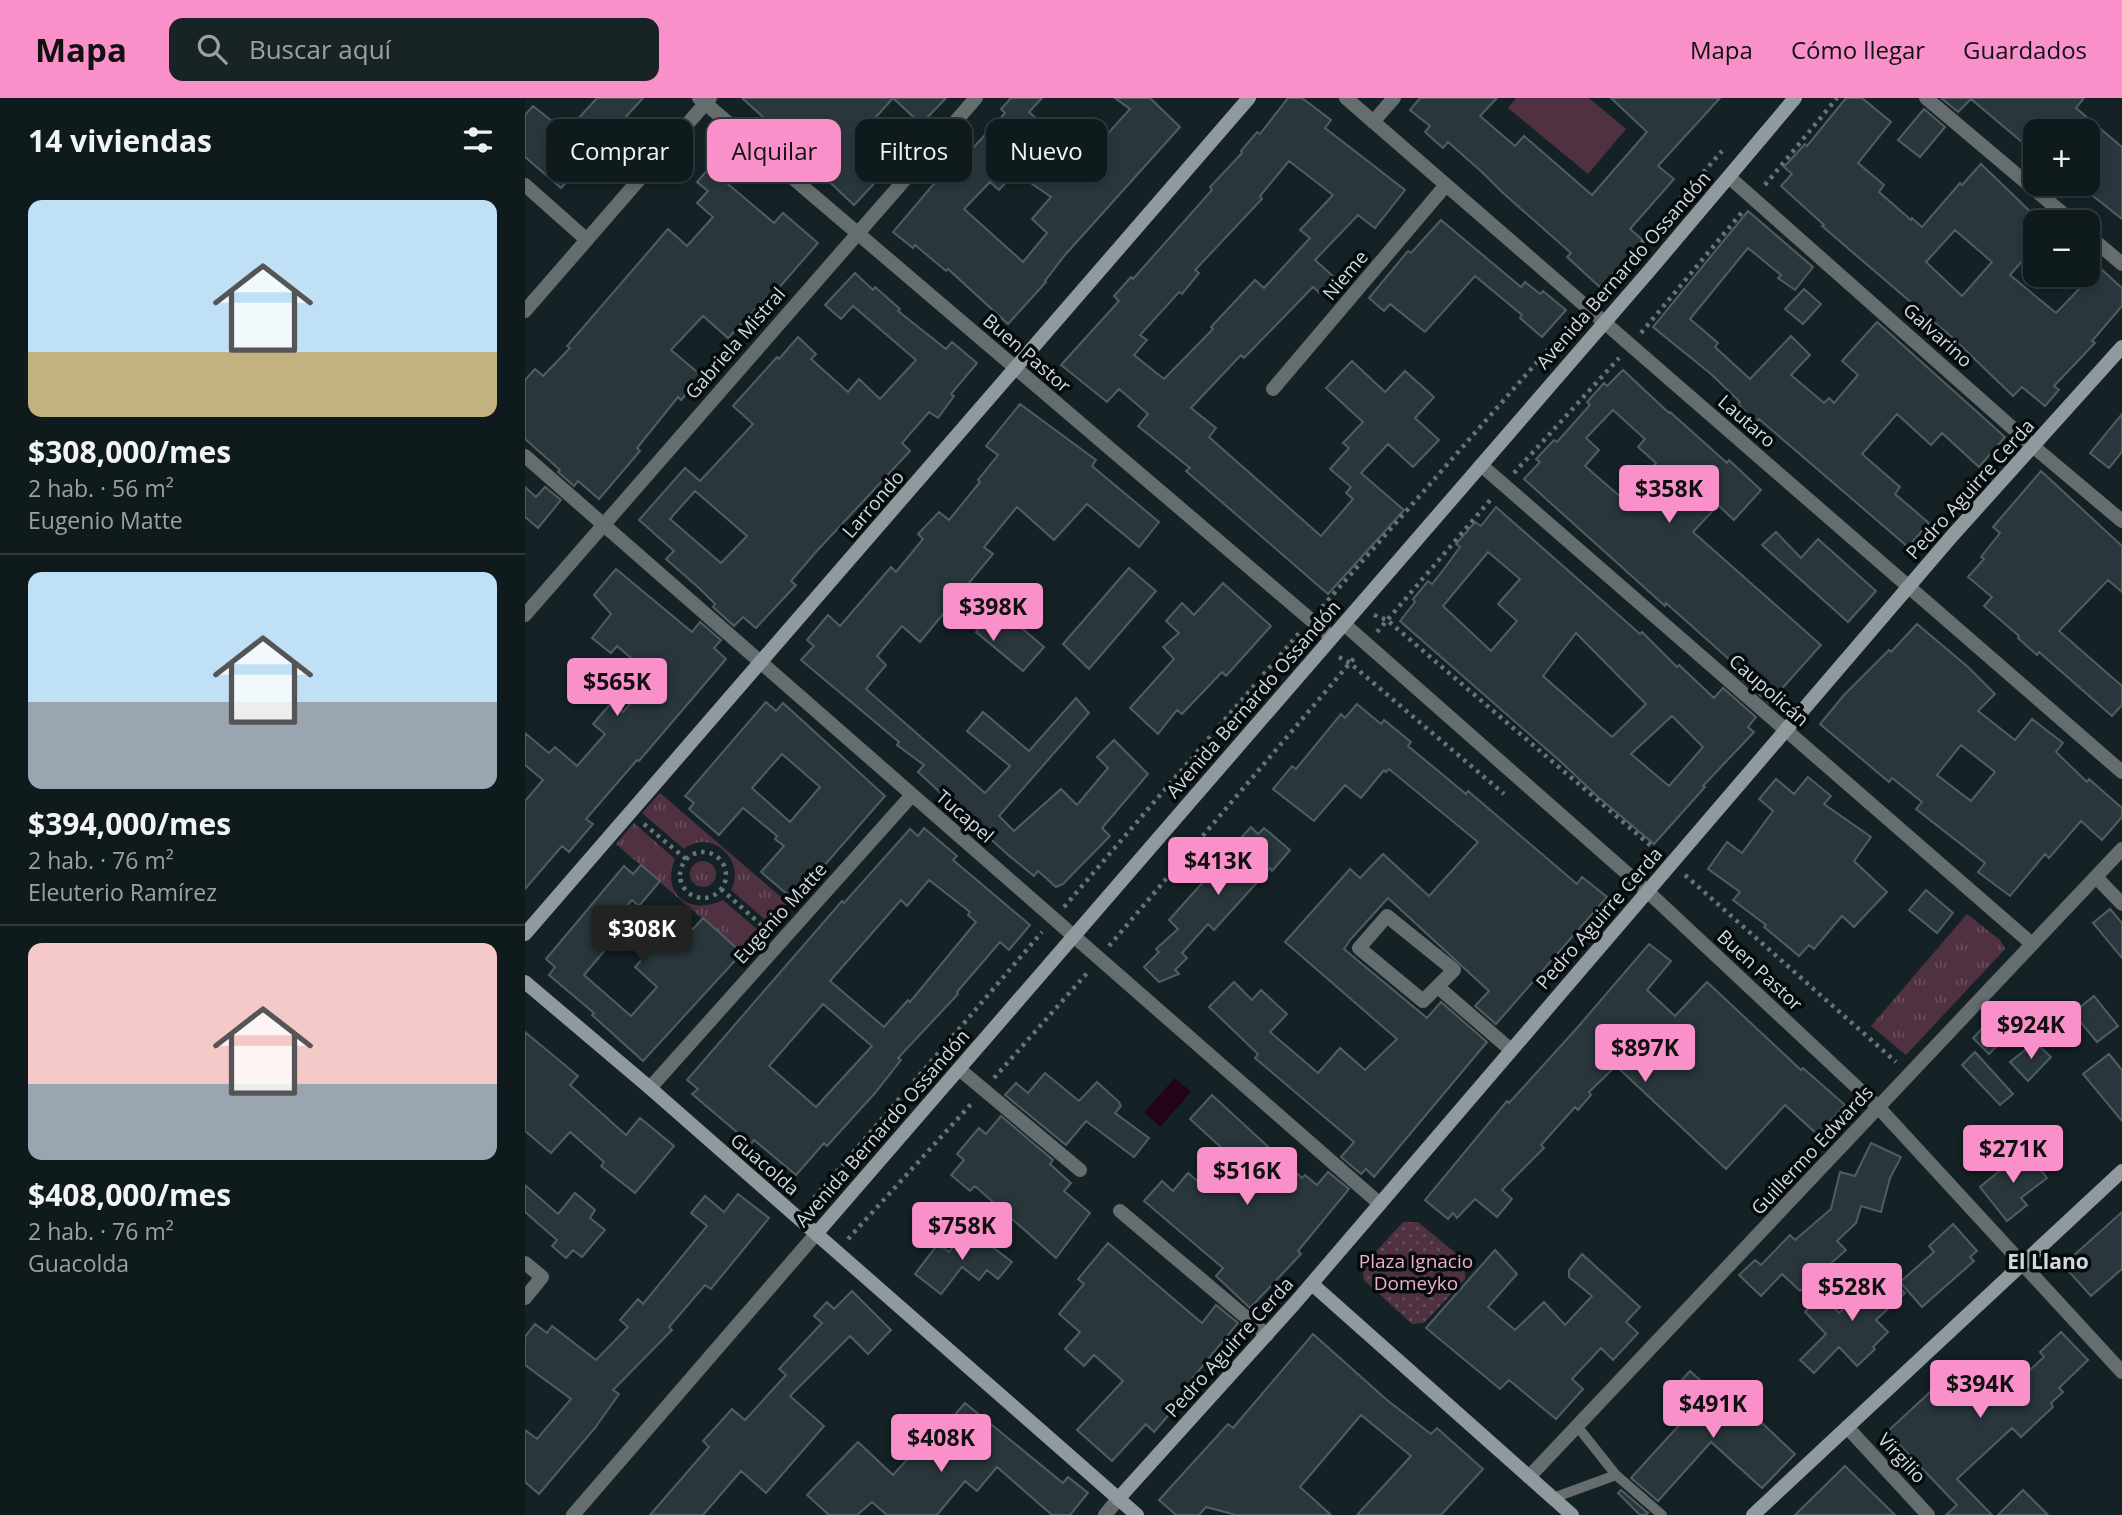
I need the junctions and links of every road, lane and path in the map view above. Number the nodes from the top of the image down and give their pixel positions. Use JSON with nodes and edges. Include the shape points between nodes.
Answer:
{"nodes":[{"id":1,"x":976,"y":98,"type":"edge"},
{"id":2,"x":1249,"y":98,"type":"edge"},
{"id":3,"x":1346,"y":98,"type":"edge"},
{"id":4,"x":1394,"y":98,"type":"edge"},
{"id":5,"x":1795,"y":98,"type":"edge"},
{"id":6,"x":1837,"y":98,"type":"edge"},
{"id":7,"x":1927,"y":98,"type":"edge"},
{"id":8,"x":704,"y":100,"type":"edge"},
{"id":9,"x":1373,"y":122,"type":"junction"},
{"id":10,"x":1723,"y":150,"type":"dead end"},
{"id":11,"x":1729,"y":177,"type":"junction"},
{"id":12,"x":525,"y":185,"type":"edge"},
{"id":13,"x":1445,"y":185,"type":"junction"},
{"id":14,"x":1754,"y":198,"type":"junction"},
{"id":15,"x":2059,"y":210,"type":"edge"},
{"id":16,"x":858,"y":232,"type":"junction"},
{"id":17,"x":587,"y":240,"type":"junction"},
{"id":18,"x":2100,"y":245,"type":"edge"},
{"id":19,"x":2122,"y":264,"type":"edge"},
{"id":20,"x":1586,"y":307,"type":"junction"},
{"id":21,"x":525,"y":311,"type":"edge"},
{"id":22,"x":1604,"y":322,"type":"junction"},
{"id":23,"x":1630,"y":345,"type":"junction"},
{"id":24,"x":2122,"y":347,"type":"edge"},
{"id":25,"x":1016,"y":369,"type":"junction"},
{"id":26,"x":1273,"y":389,"type":"dead end"},
{"id":27,"x":2034,"y":447,"type":"junction"},
{"id":28,"x":525,"y":456,"type":"edge"},
{"id":29,"x":1481,"y":465,"type":"junction"},
{"id":30,"x":1503,"y":485,"type":"junction"},
{"id":31,"x":2122,"y":521,"type":"edge"},
{"id":32,"x":603,"y":524,"type":"junction"},
{"id":33,"x":1909,"y":587,"type":"junction"},
{"id":34,"x":1322,"y":607,"type":"junction"},
{"id":35,"x":1357,"y":609,"type":"junction"},
{"id":36,"x":525,"y":615,"type":"edge"},
{"id":37,"x":1311,"y":620,"type":"junction"},
{"id":38,"x":1387,"y":620,"type":"junction"},
{"id":39,"x":1344,"y":624,"type":"junction"},
{"id":40,"x":1331,"y":637,"type":"junction"},
{"id":41,"x":1366,"y":644,"type":"junction"},
{"id":42,"x":1321,"y":649,"type":"junction"},
{"id":43,"x":760,"y":663,"type":"junction"},
{"id":44,"x":1350,"y":663,"type":"junction"},
{"id":45,"x":1787,"y":731,"type":"junction"},
{"id":46,"x":2122,"y":772,"type":"edge"},
{"id":47,"x":912,"y":795,"type":"junction"},
{"id":48,"x":1509,"y":797,"type":"dead end"},
{"id":49,"x":630,"y":813,"type":"junction"},
{"id":50,"x":2122,"y":849,"type":"edge"},
{"id":51,"x":686,"y":859,"type":"junction"},
{"id":52,"x":1671,"y":863,"type":"junction"},
{"id":53,"x":2096,"y":877,"type":"junction"},
{"id":54,"x":721,"y":889,"type":"junction"},
{"id":55,"x":1647,"y":891,"type":"junction"},
{"id":56,"x":2122,"y":904,"type":"edge"},
{"id":57,"x":1053,"y":919,"type":"junction"},
{"id":58,"x":525,"y":934,"type":"edge"},
{"id":59,"x":1074,"y":936,"type":"junction"},
{"id":60,"x":781,"y":942,"type":"junction"},
{"id":61,"x":2032,"y":944,"type":"junction"},
{"id":62,"x":1099,"y":959,"type":"junction"},
{"id":63,"x":525,"y":982,"type":"edge"},
{"id":64,"x":1438,"y":987,"type":"junction"},
{"id":65,"x":1511,"y":1051,"type":"junction"},
{"id":66,"x":959,"y":1069,"type":"junction"},
{"id":67,"x":1910,"y":1074,"type":"junction"},
{"id":68,"x":650,"y":1088,"type":"junction"},
{"id":69,"x":984,"y":1089,"type":"junction"},
{"id":70,"x":1879,"y":1108,"type":"junction"},
{"id":71,"x":1080,"y":1170,"type":"dead end"},
{"id":72,"x":2122,"y":1171,"type":"edge"},
{"id":73,"x":1380,"y":1204,"type":"junction"},
{"id":74,"x":1120,"y":1211,"type":"dead end"},
{"id":75,"x":812,"y":1231,"type":"junction"},
{"id":76,"x":831,"y":1248,"type":"junction"},
{"id":77,"x":525,"y":1263,"type":"edge"},
{"id":78,"x":2021,"y":1265,"type":"junction"},
{"id":79,"x":1312,"y":1284,"type":"junction"},
{"id":80,"x":525,"y":1298,"type":"edge"},
{"id":81,"x":1267,"y":1335,"type":"junction"},
{"id":82,"x":2122,"y":1372,"type":"edge"},
{"id":83,"x":1577,"y":1426,"type":"junction"},
{"id":84,"x":1847,"y":1427,"type":"junction"},
{"id":85,"x":1616,"y":1475,"type":"junction"},
{"id":86,"x":1529,"y":1477,"type":"junction"},
{"id":87,"x":1553,"y":1498,"type":"junction"},
{"id":88,"x":1118,"y":1499,"type":"junction"},
{"id":89,"x":573,"y":1515,"type":"edge"},
{"id":90,"x":1105,"y":1515,"type":"edge"},
{"id":91,"x":1137,"y":1515,"type":"edge"},
{"id":92,"x":1572,"y":1515,"type":"edge"},
{"id":93,"x":1662,"y":1515,"type":"edge"},
{"id":94,"x":1753,"y":1515,"type":"edge"},
{"id":95,"x":1928,"y":1515,"type":"edge"}],
"edges":[{"from":1,"to":16,"type":"street","name":"Gabriela Mistral"},
{"from":2,"to":25,"type":"main road","name":"Larrondo"},
{"from":3,"to":9,"type":"street","name":"Lautaro"},
{"from":4,"to":9,"type":"street"},
{"from":5,"to":11,"type":"main road","name":"Avenida Bernardo Ossandón"},
{"from":6,"to":14,"type":"path"},
{"from":7,"to":15,"type":"street"},
{"from":8,"to":16,"type":"street","name":"Buen Pastor"},
{"from":8,"to":17,"type":"street"},
{"from":9,"to":13,"type":"street","name":"Lautaro"},
{"from":10,"to":20,"type":"path"},
{"from":11,"to":14,"type":"street","name":"Galvarino"},
{"from":11,"to":22,"type":"main road","name":"Avenida Bernardo Ossandón"},
{"from":12,"to":17,"type":"street"},
{"from":13,"to":20,"type":"street","name":"Lautaro"},
{"from":13,"to":26,"type":"street","name":"Nieme"},
{"from":14,"to":23,"type":"path"},
{"from":14,"to":27,"type":"street","name":"Galvarino"},
{"from":16,"to":25,"type":"street","name":"Buen Pastor"},
{"from":16,"to":32,"type":"street","name":"Gabriela Mistral"},
{"from":17,"to":21,"type":"street"},
{"from":18,"to":19,"type":"street"},
{"from":20,"to":22,"type":"street","name":"Lautaro"},
{"from":20,"to":34,"type":"path"},
{"from":22,"to":23,"type":"street","name":"Lautaro"},
{"from":22,"to":29,"type":"main road","name":"Avenida Bernardo Ossandón"},
{"from":23,"to":30,"type":"path"},
{"from":23,"to":33,"type":"street","name":"Lautaro"},
{"from":24,"to":27,"type":"main road","name":"Pedro Aguirre Cerda"},
{"from":25,"to":37,"type":"street","name":"Buen Pastor"},
{"from":25,"to":43,"type":"main road","name":"Larrondo"},
{"from":27,"to":31,"type":"street","name":"Galvarino"},
{"from":27,"to":33,"type":"main road","name":"Pedro Aguirre Cerda"},
{"from":28,"to":32,"type":"street","name":"Tucapel"},
{"from":29,"to":30,"type":"street","name":"Caupolicán"},
{"from":29,"to":35,"type":"main road","name":"Avenida Bernardo Ossandón"},
{"from":30,"to":38,"type":"path"},
{"from":30,"to":45,"type":"street","name":"Caupolicán"},
{"from":32,"to":36,"type":"street","name":"Gabriela Mistral"},
{"from":32,"to":43,"type":"street","name":"Tucapel"},
{"from":33,"to":45,"type":"main road","name":"Pedro Aguirre Cerda"},
{"from":33,"to":46,"type":"street","name":"Lautaro"},
{"from":34,"to":35,"type":"path"},
{"from":34,"to":37,"type":"path"},
{"from":35,"to":38,"type":"path"},
{"from":35,"to":39,"type":"main road","name":"Avenida Bernardo Ossandón"},
{"from":37,"to":40,"type":"street","name":"Buen Pastor"},
{"from":37,"to":57,"type":"path"},
{"from":38,"to":41,"type":"path"},
{"from":38,"to":52,"type":"path"},
{"from":39,"to":40,"type":"main road","name":"Avenida Bernardo Ossandón"},
{"from":39,"to":41,"type":"street","name":"Buen Pastor"},
{"from":40,"to":42,"type":"main road","name":"Avenida Bernardo Ossandón"},
{"from":41,"to":44,"type":"path"},
{"from":41,"to":55,"type":"street","name":"Buen Pastor"},
{"from":42,"to":44,"type":"path"},
{"from":42,"to":59,"type":"main road","name":"Avenida Bernardo Ossandón"},
{"from":43,"to":47,"type":"street","name":"Tucapel"},
{"from":43,"to":49,"type":"main road","name":"Larrondo"},
{"from":44,"to":48,"type":"path"},
{"from":44,"to":62,"type":"path"},
{"from":45,"to":52,"type":"main road","name":"Pedro Aguirre Cerda"},
{"from":45,"to":61,"type":"street","name":"Caupolicán"},
{"from":47,"to":57,"type":"street","name":"Tucapel"},
{"from":47,"to":60,"type":"street","name":"Eugenio Matte"},
{"from":49,"to":51,"type":"path"},
{"from":49,"to":58,"type":"main road","name":"Larrondo"},
{"from":50,"to":53,"type":"street","name":"Guillermo Edwards"},
{"from":51,"to":54,"type":"path","via":[[703,851],[715,854],[727,872]]},
{"from":51,"to":54,"type":"path","via":[[680,871],[687,892],[708,897]]},
{"from":52,"to":55,"type":"main road","name":"Pedro Aguirre Cerda"},
{"from":52,"to":67,"type":"path"},
{"from":53,"to":56,"type":"street"},
{"from":53,"to":61,"type":"street","name":"Guillermo Edwards"},
{"from":54,"to":60,"type":"path"},
{"from":55,"to":65,"type":"main road","name":"Pedro Aguirre Cerda"},
{"from":55,"to":70,"type":"street","name":"Buen Pastor"},
{"from":57,"to":59,"type":"street","name":"Tucapel"},
{"from":57,"to":75,"type":"path","via":[[815,1197]]},
{"from":59,"to":62,"type":"street","name":"Tucapel"},
{"from":59,"to":66,"type":"main road","name":"Avenida Bernardo Ossandón"},
{"from":60,"to":68,"type":"street","name":"Eugenio Matte"},
{"from":61,"to":67,"type":"street","name":"Guillermo Edwards"},
{"from":62,"to":69,"type":"path"},
{"from":62,"to":73,"type":"street","name":"Tucapel"},
{"from":63,"to":68,"type":"main road","name":"Guacolda"},
{"from":64,"to":64,"type":"street","via":[[1454,970],[1388,916],[1359,948],[1423,1001]]},
{"from":64,"to":65,"type":"street"},
{"from":65,"to":73,"type":"main road","name":"Pedro Aguirre Cerda"},
{"from":66,"to":69,"type":"street"},
{"from":66,"to":75,"type":"main road","name":"Avenida Bernardo Ossandón"},
{"from":67,"to":70,"type":"street","name":"Guillermo Edwards"},
{"from":68,"to":75,"type":"main road","name":"Guacolda"},
{"from":69,"to":71,"type":"street"},
{"from":69,"to":76,"type":"path","via":[[852,1236]]},
{"from":70,"to":78,"type":"street","name":"Buen Pastor"},
{"from":70,"to":83,"type":"street","name":"Guillermo Edwards"},
{"from":72,"to":78,"type":"main road"},
{"from":73,"to":79,"type":"main road","name":"Pedro Aguirre Cerda"},
{"from":74,"to":81,"type":"street"},
{"from":75,"to":76,"type":"main road","name":"Guacolda"},
{"from":75,"to":89,"type":"street","name":"Avenida Bernardo Ossandón"},
{"from":76,"to":88,"type":"main road","name":"Guacolda"},
{"from":77,"to":80,"type":"street","via":[[542,1277]]},
{"from":78,"to":82,"type":"street","name":"Buen Pastor"},
{"from":78,"to":84,"type":"main road"},
{"from":79,"to":81,"type":"main road","name":"Pedro Aguirre Cerda"},
{"from":79,"to":86,"type":"main road"},
{"from":81,"to":88,"type":"main road","name":"Pedro Aguirre Cerda"},
{"from":83,"to":85,"type":"lane"},
{"from":83,"to":86,"type":"street","name":"Guillermo Edwards"},
{"from":84,"to":94,"type":"main road"},
{"from":84,"to":95,"type":"street","name":"Virgilio"},
{"from":85,"to":87,"type":"lane"},
{"from":85,"to":93,"type":"lane"},
{"from":86,"to":87,"type":"main road"},
{"from":87,"to":92,"type":"main road"},
{"from":88,"to":90,"type":"street","name":"Pedro Aguirre Cerda"},
{"from":88,"to":91,"type":"main road","name":"Guacolda"}]}
